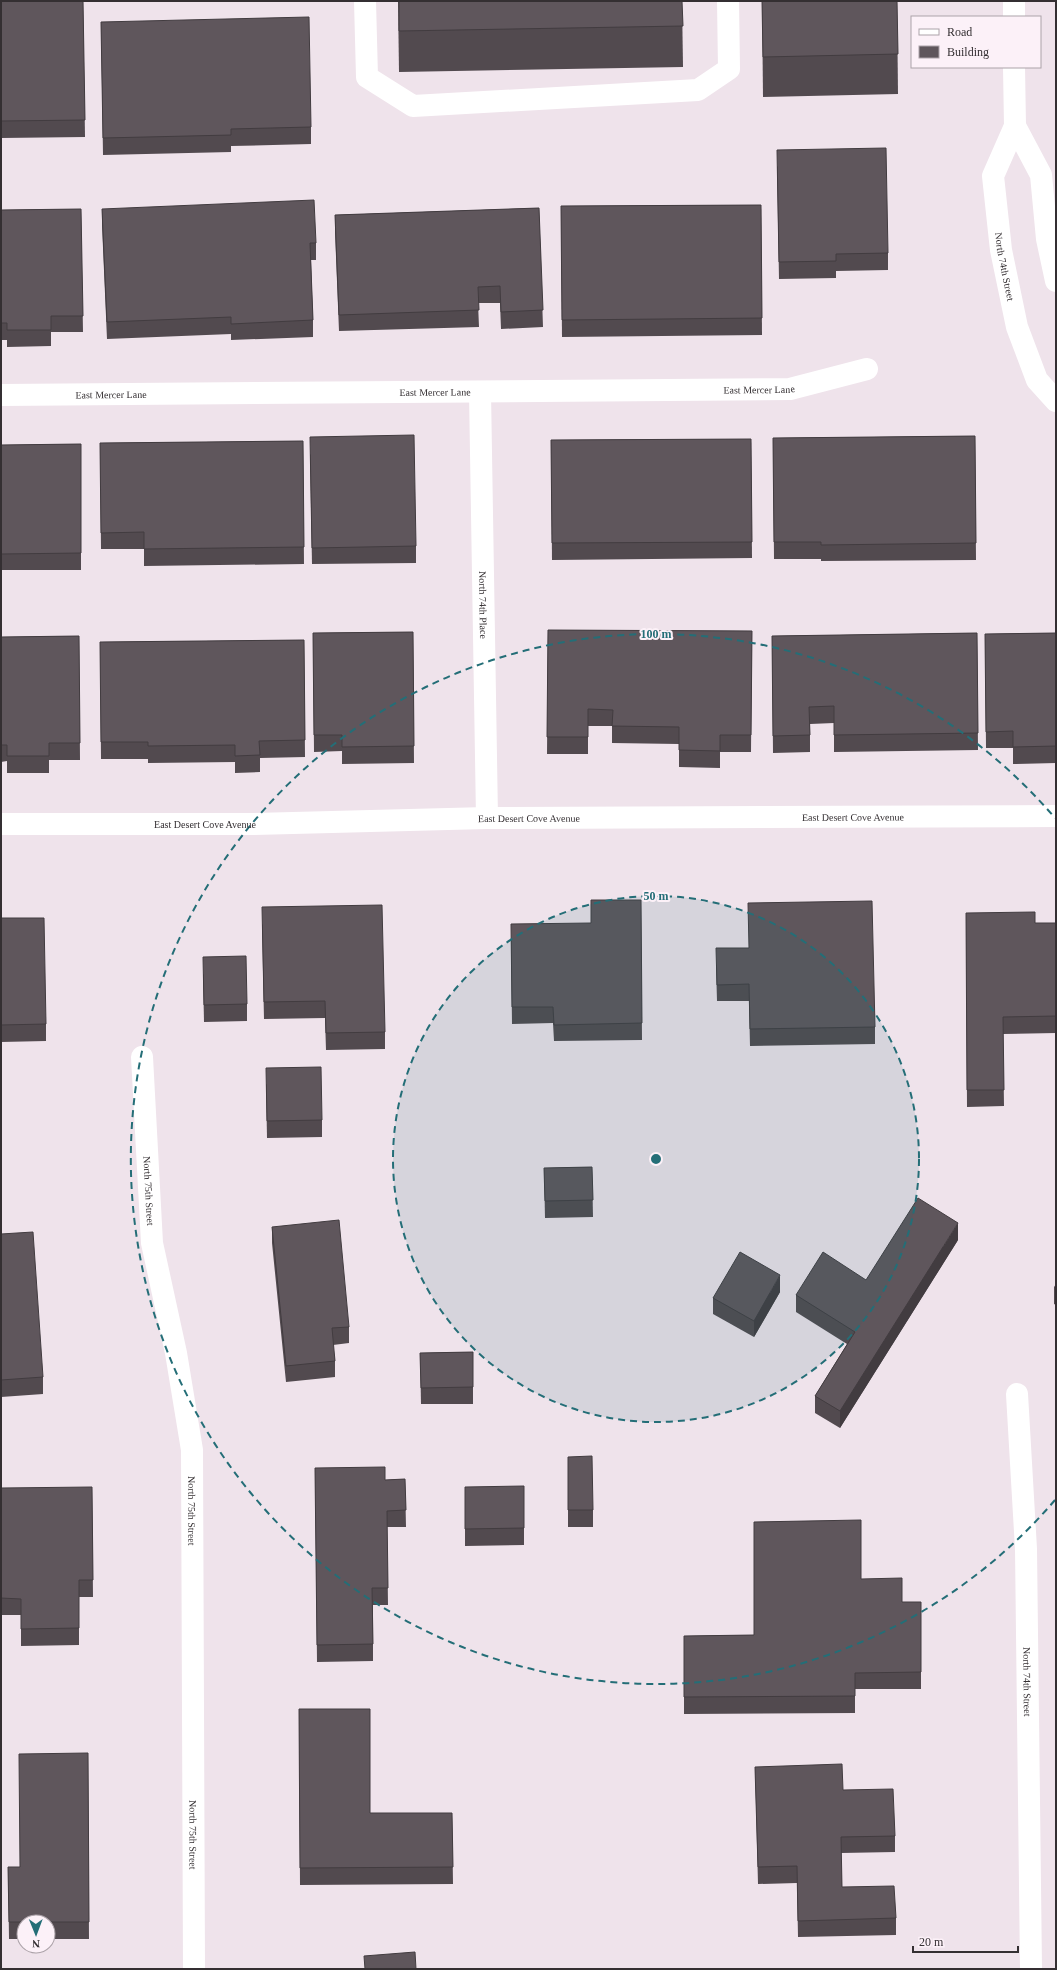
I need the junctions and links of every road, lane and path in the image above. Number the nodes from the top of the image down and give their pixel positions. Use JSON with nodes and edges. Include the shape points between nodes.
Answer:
{"nodes":[{"id":1,"x":365,"y":1,"type":"edge"},
{"id":2,"x":728,"y":1,"type":"edge"},
{"id":3,"x":1014,"y":1,"type":"edge"},
{"id":4,"x":1014,"y":16,"type":"edge"},
{"id":5,"x":1014,"y":68,"type":"edge"},
{"id":6,"x":1015,"y":126,"type":"junction"},
{"id":7,"x":1056,"y":281,"type":"edge"},
{"id":8,"x":867,"y":369,"type":"dead end"},
{"id":9,"x":480,"y":392,"type":"junction"},
{"id":10,"x":1,"y":396,"type":"edge"},
{"id":11,"x":1056,"y":401,"type":"edge"},
{"id":12,"x":1056,"y":816,"type":"edge"},
{"id":13,"x":487,"y":818,"type":"junction"},
{"id":14,"x":1,"y":824,"type":"edge"},
{"id":15,"x":142,"y":1057,"type":"dead end"},
{"id":16,"x":1017,"y":1394,"type":"dead end"},
{"id":17,"x":194,"y":1969,"type":"edge"},
{"id":18,"x":1031,"y":1969,"type":"edge"}],
"edges":[{"from":1,"to":2,"type":"street","via":[[367,78],[413,106],[698,90],[729,69]]},
{"from":3,"to":4,"type":"street"},
{"from":5,"to":6,"type":"street","name":"North 74th Street"},
{"from":6,"to":7,"type":"street","name":"North 74th Street","via":[[1041,175],[1047,239]]},
{"from":6,"to":11,"type":"street","name":"North 74th Street","via":[[993,176],[1001,250],[1017,327],[1037,380]]},
{"from":8,"to":9,"type":"street","name":"East Mercer Lane","via":[[790,389]]},
{"from":9,"to":10,"type":"street","name":"East Mercer Lane"},
{"from":9,"to":13,"type":"street","name":"North 74th Place"},
{"from":12,"to":13,"type":"street","name":"East Desert Cove Avenue"},
{"from":13,"to":14,"type":"street","name":"East Desert Cove Avenue","via":[[246,824]]},
{"from":15,"to":17,"type":"street","name":"North 75th Street","via":[[152,1242],[176,1353],[192,1450]]},
{"from":16,"to":18,"type":"street","name":"North 74th Street","via":[[1026,1549]]}]}
